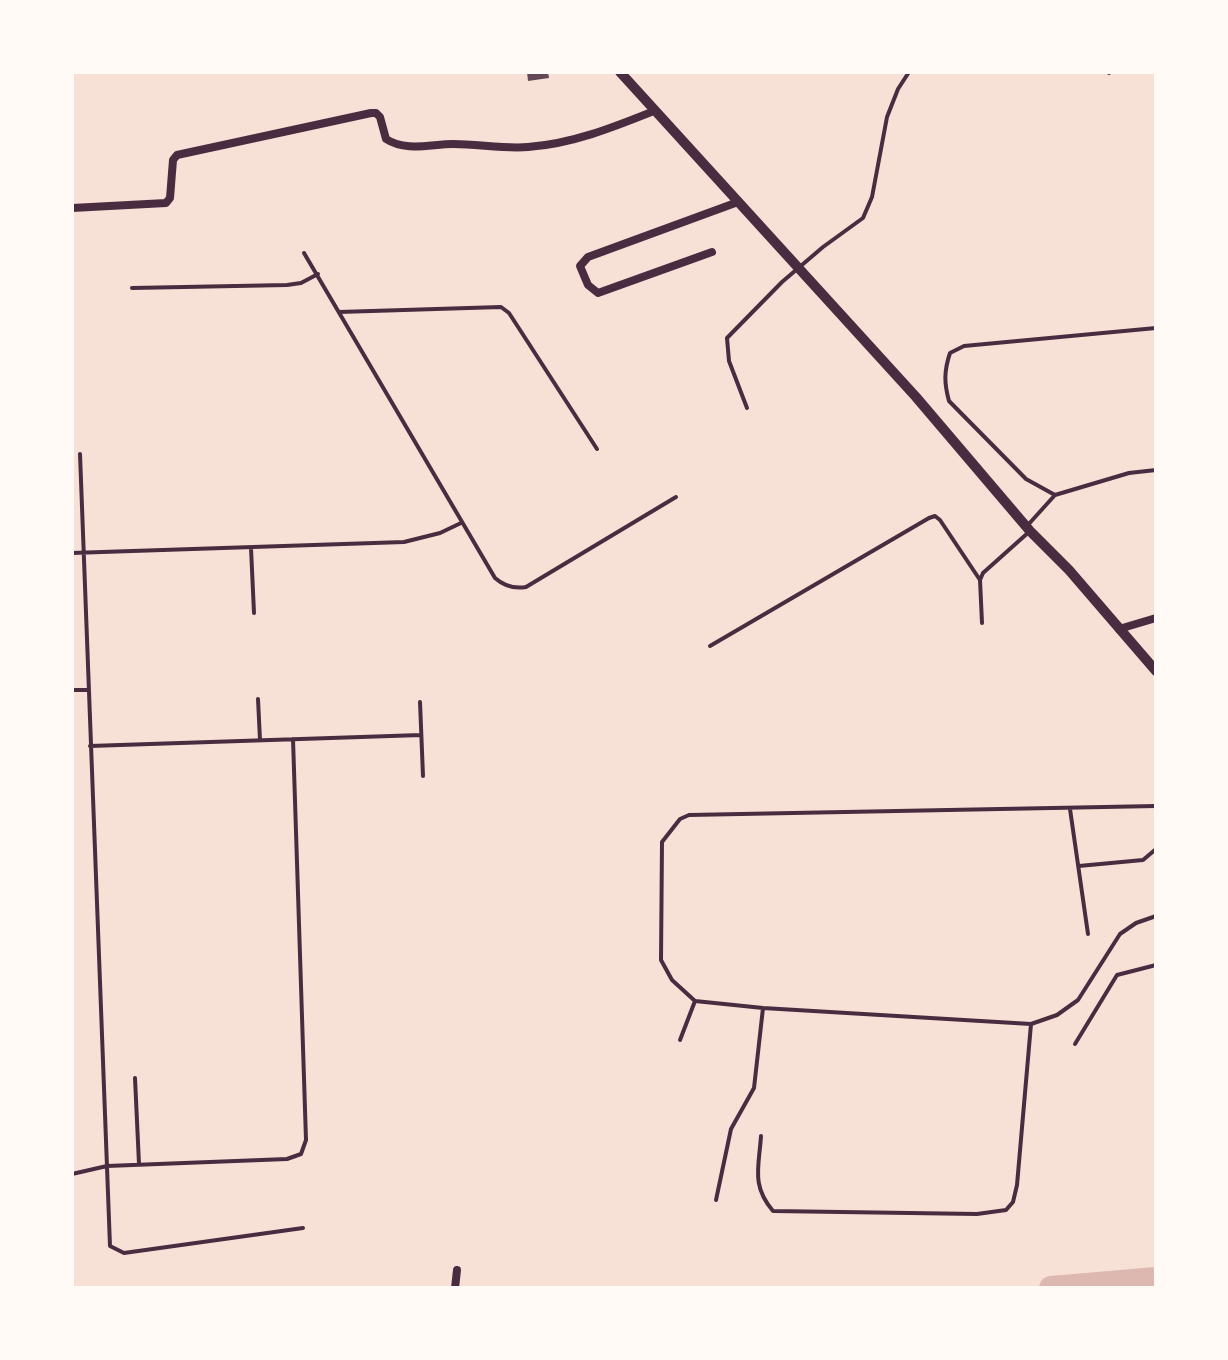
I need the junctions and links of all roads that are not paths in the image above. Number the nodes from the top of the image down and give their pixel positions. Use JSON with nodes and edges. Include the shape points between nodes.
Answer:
{"nodes":[{"id":1,"x":909,"y":72,"type":"edge"},
{"id":2,"x":627,"y":75,"type":"edge"},
{"id":3,"x":654,"y":111,"type":"junction"},
{"id":4,"x":738,"y":202,"type":"junction"},
{"id":5,"x":72,"y":208,"type":"edge"},
{"id":6,"x":712,"y":252,"type":"dead end"},
{"id":7,"x":304,"y":253,"type":"dead end"},
{"id":8,"x":798,"y":268,"type":"junction"},
{"id":9,"x":318,"y":274,"type":"junction"},
{"id":10,"x":132,"y":288,"type":"dead end"},
{"id":11,"x":339,"y":312,"type":"junction"},
{"id":12,"x":1156,"y":328,"type":"edge"},
{"id":13,"x":747,"y":408,"type":"dead end"},
{"id":14,"x":597,"y":449,"type":"dead end"},
{"id":15,"x":80,"y":454,"type":"dead end"},
{"id":16,"x":1156,"y":470,"type":"edge"},
{"id":17,"x":1055,"y":495,"type":"junction"},
{"id":18,"x":676,"y":497,"type":"dead end"},
{"id":19,"x":461,"y":523,"type":"junction"},
{"id":20,"x":1028,"y":529,"type":"junction"},
{"id":21,"x":251,"y":547,"type":"junction"},
{"id":22,"x":72,"y":553,"type":"edge"},
{"id":23,"x":84,"y":553,"type":"junction"},
{"id":24,"x":980,"y":580,"type":"junction"},
{"id":25,"x":254,"y":613,"type":"dead end"},
{"id":26,"x":1156,"y":618,"type":"edge"},
{"id":27,"x":982,"y":623,"type":"dead end"},
{"id":28,"x":1119,"y":629,"type":"junction"},
{"id":29,"x":710,"y":646,"type":"dead end"},
{"id":30,"x":1154,"y":667,"type":"edge"},
{"id":31,"x":72,"y":690,"type":"edge"},
{"id":32,"x":88,"y":690,"type":"junction"},
{"id":33,"x":258,"y":699,"type":"dead end"},
{"id":34,"x":420,"y":702,"type":"dead end"},
{"id":35,"x":421,"y":735,"type":"junction"},
{"id":36,"x":293,"y":739,"type":"junction"},
{"id":37,"x":260,"y":740,"type":"junction"},
{"id":38,"x":90,"y":746,"type":"junction"},
{"id":39,"x":423,"y":776,"type":"dead end"},
{"id":40,"x":1156,"y":806,"type":"edge"},
{"id":41,"x":1070,"y":808,"type":"junction"},
{"id":42,"x":1156,"y":849,"type":"edge"},
{"id":43,"x":1078,"y":866,"type":"junction"},
{"id":44,"x":1156,"y":916,"type":"edge"},
{"id":45,"x":1088,"y":934,"type":"dead end"},
{"id":46,"x":1156,"y":965,"type":"edge"},
{"id":47,"x":695,"y":1001,"type":"junction"},
{"id":48,"x":763,"y":1008,"type":"junction"},
{"id":49,"x":1031,"y":1024,"type":"junction"},
{"id":50,"x":680,"y":1040,"type":"dead end"},
{"id":51,"x":1075,"y":1044,"type":"dead end"},
{"id":52,"x":135,"y":1078,"type":"dead end"},
{"id":53,"x":761,"y":1136,"type":"dead end"},
{"id":54,"x":139,"y":1165,"type":"junction"},
{"id":55,"x":107,"y":1166,"type":"junction"},
{"id":56,"x":72,"y":1174,"type":"edge"},
{"id":57,"x":716,"y":1200,"type":"dead end"},
{"id":58,"x":303,"y":1228,"type":"dead end"},
{"id":59,"x":457,"y":1270,"type":"dead end"},
{"id":60,"x":455,"y":1288,"type":"edge"}],
"edges":[{"from":1,"to":8,"type":"lane","via":[[887,117],[863,218]]},
{"from":2,"to":3,"type":"street"},
{"from":3,"to":4,"type":"street"},
{"from":3,"to":5,"type":"street","via":[[579,138],[527,148],[394,144],[386,139],[380,117],[371,113],[177,155],[166,203]]},
{"from":4,"to":6,"type":"street","via":[[588,257],[580,266],[598,293]]},
{"from":4,"to":8,"type":"street"},
{"from":7,"to":9,"type":"lane"},
{"from":8,"to":13,"type":"lane","via":[[727,338],[729,361]]},
{"from":8,"to":20,"type":"street"},
{"from":9,"to":10,"type":"lane","via":[[287,285]]},
{"from":9,"to":11,"type":"lane"},
{"from":11,"to":14,"type":"lane","via":[[501,307]]},
{"from":11,"to":19,"type":"lane"},
{"from":12,"to":17,"type":"lane","via":[[964,346],[950,353],[945,369],[949,401],[1026,479]]},
{"from":15,"to":23,"type":"lane"},
{"from":16,"to":17,"type":"lane"},
{"from":17,"to":20,"type":"lane"},
{"from":18,"to":19,"type":"lane","via":[[518,588],[495,578]]},
{"from":19,"to":21,"type":"lane","via":[[404,542]]},
{"from":20,"to":24,"type":"lane"},
{"from":20,"to":28,"type":"street"},
{"from":21,"to":23,"type":"lane"},
{"from":21,"to":25,"type":"lane"},
{"from":22,"to":23,"type":"lane"},
{"from":23,"to":32,"type":"lane"},
{"from":24,"to":27,"type":"lane"},
{"from":24,"to":29,"type":"lane","via":[[935,516]]},
{"from":26,"to":28,"type":"street"},
{"from":28,"to":30,"type":"street"},
{"from":31,"to":32,"type":"lane"},
{"from":32,"to":38,"type":"lane"},
{"from":33,"to":37,"type":"lane"},
{"from":34,"to":35,"type":"lane"},
{"from":35,"to":36,"type":"lane"},
{"from":35,"to":39,"type":"lane"},
{"from":36,"to":37,"type":"lane"},
{"from":36,"to":54,"type":"lane","via":[[306,1140],[301,1154],[287,1159]]},
{"from":37,"to":38,"type":"lane"},
{"from":38,"to":55,"type":"lane"},
{"from":40,"to":41,"type":"lane"},
{"from":41,"to":43,"type":"lane"},
{"from":41,"to":47,"type":"lane","via":[[680,819],[662,842],[661,960],[672,980]]},
{"from":42,"to":43,"type":"lane","via":[[1143,860]]},
{"from":43,"to":45,"type":"lane"},
{"from":44,"to":49,"type":"lane","via":[[1120,934],[1078,1000]]},
{"from":46,"to":51,"type":"lane","via":[[1117,975]]},
{"from":47,"to":48,"type":"lane"},
{"from":47,"to":50,"type":"lane"},
{"from":48,"to":49,"type":"lane"},
{"from":48,"to":57,"type":"lane","via":[[754,1088],[731,1129]]},
{"from":49,"to":53,"type":"lane","via":[[1017,1185],[1006,1210],[773,1211],[758,1186]]},
{"from":52,"to":54,"type":"lane"},
{"from":54,"to":55,"type":"lane"},
{"from":55,"to":56,"type":"lane"},
{"from":55,"to":58,"type":"lane","via":[[110,1246],[117,1252]]},
{"from":59,"to":60,"type":"street"}]}
